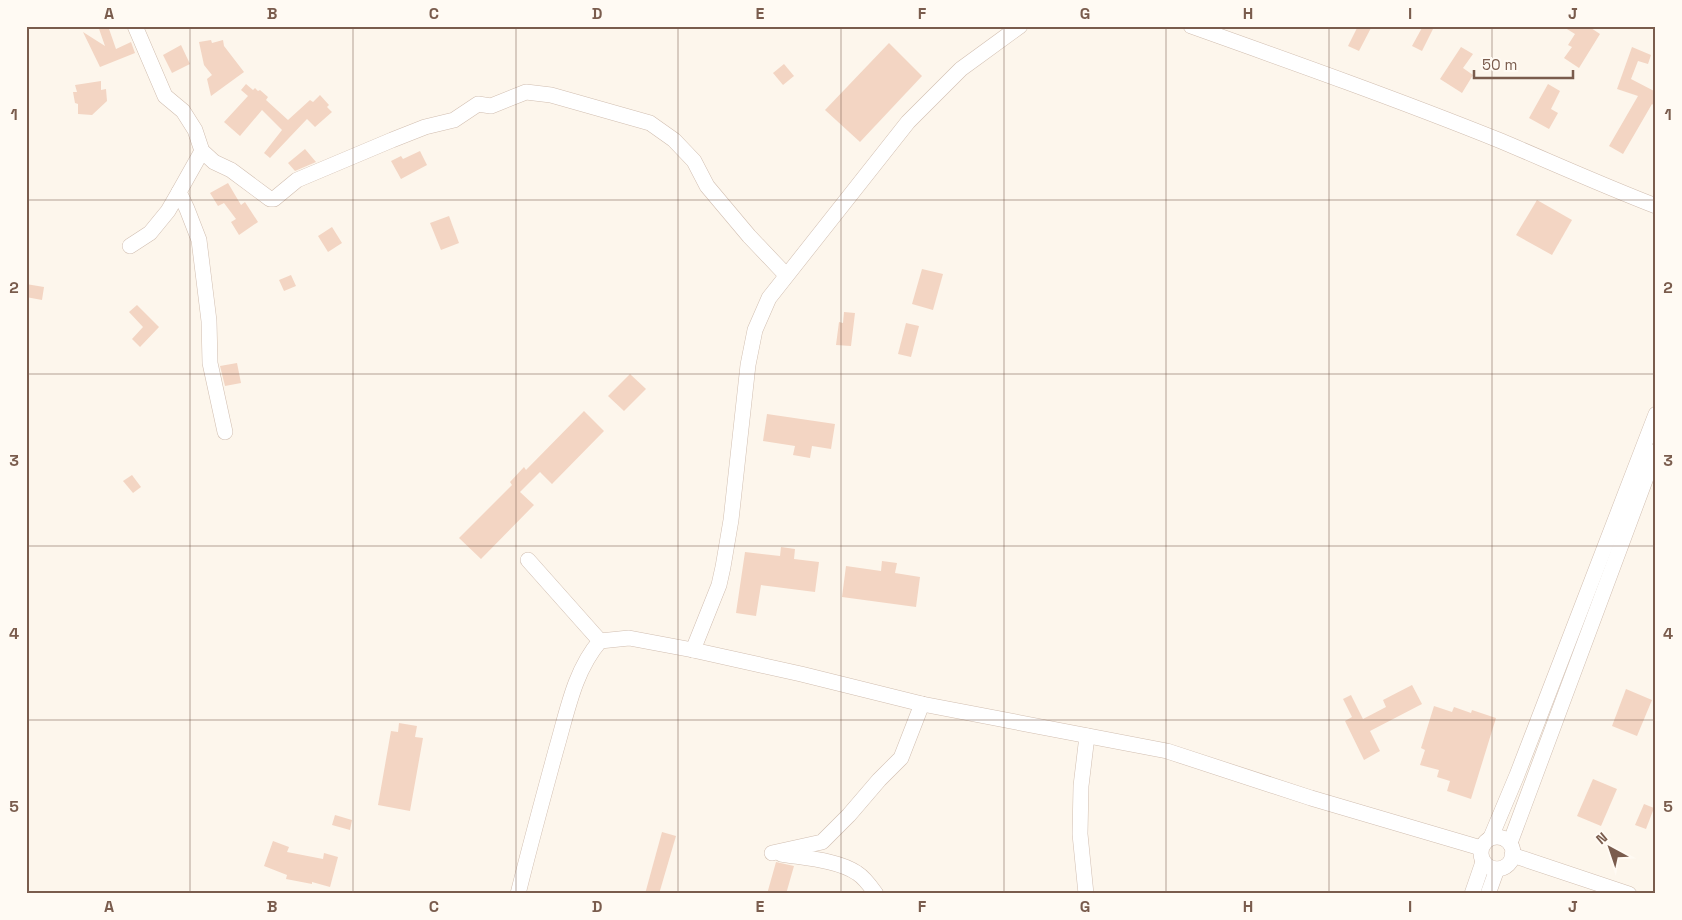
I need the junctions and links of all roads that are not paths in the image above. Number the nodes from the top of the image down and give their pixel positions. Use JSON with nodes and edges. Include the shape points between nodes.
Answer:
{"nodes":[{"id":1,"x":135,"y":26,"type":"edge"},
{"id":2,"x":1020,"y":26,"type":"edge"},
{"id":3,"x":1191,"y":26,"type":"edge"},
{"id":4,"x":202,"y":151,"type":"junction"},
{"id":5,"x":179,"y":192,"type":"junction"},
{"id":6,"x":1656,"y":206,"type":"edge"},
{"id":7,"x":130,"y":246,"type":"dead end"},
{"id":8,"x":786,"y":275,"type":"junction"},
{"id":9,"x":1656,"y":414,"type":"edge"},
{"id":10,"x":225,"y":432,"type":"dead end"},
{"id":11,"x":1656,"y":451,"type":"edge"},
{"id":12,"x":528,"y":560,"type":"dead end"},
{"id":13,"x":600,"y":641,"type":"junction"},
{"id":14,"x":693,"y":650,"type":"junction"},
{"id":15,"x":922,"y":704,"type":"junction"},
{"id":16,"x":1088,"y":736,"type":"junction"},
{"id":17,"x":1485,"y":849,"type":"junction"},
{"id":18,"x":1511,"y":849,"type":"junction"},
{"id":19,"x":1497,"y":869,"type":"junction"},
{"id":20,"x":518,"y":894,"type":"edge"},
{"id":21,"x":876,"y":894,"type":"edge"},
{"id":22,"x":1086,"y":894,"type":"edge"},
{"id":23,"x":1472,"y":894,"type":"edge"},
{"id":24,"x":1488,"y":894,"type":"edge"},
{"id":25,"x":1629,"y":894,"type":"edge"}],
"edges":[{"from":1,"to":4,"type":"street","via":[[165,96],[183,111],[195,130]]},
{"from":2,"to":8,"type":"street","via":[[961,69],[908,122]]},
{"from":3,"to":6,"type":"street","via":[[1389,97]]},
{"from":4,"to":5,"type":"street"},
{"from":4,"to":8,"type":"street","via":[[274,199],[297,180],[408,134],[454,120],[478,104],[491,106],[526,92],[551,95],[650,123],[674,140],[694,161],[707,186]]},
{"from":5,"to":7,"type":"street","via":[[150,234]]},
{"from":5,"to":10,"type":"street","via":[[199,240],[209,321],[210,363]]},
{"from":8,"to":14,"type":"street","via":[[769,298],[755,330],[720,585]]},
{"from":9,"to":17,"type":"street","via":[[1518,775]]},
{"from":11,"to":18,"type":"street"},
{"from":12,"to":13,"type":"street"},
{"from":13,"to":14,"type":"street","via":[[629,638]]},
{"from":13,"to":20,"type":"street","via":[[591,650],[571,696]]},
{"from":14,"to":15,"type":"street"},
{"from":15,"to":16,"type":"street"},
{"from":15,"to":21,"type":"street","via":[[901,758],[822,842],[772,853],[846,867],[859,874]]},
{"from":16,"to":17,"type":"street","via":[[1167,751],[1311,798]]},
{"from":16,"to":22,"type":"street","via":[[1081,786],[1080,834]]},
{"from":17,"to":18,"type":"street","via":[[1503,837]]},
{"from":17,"to":19,"type":"street","via":[[1489,868]]},
{"from":17,"to":23,"type":"street"},
{"from":18,"to":19,"type":"street","via":[[1510,863]]},
{"from":18,"to":25,"type":"street"},
{"from":19,"to":24,"type":"street"}]}
